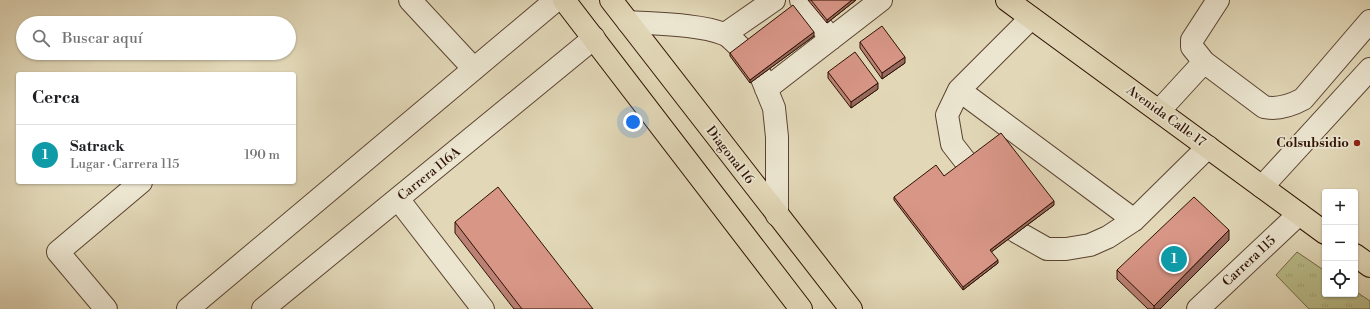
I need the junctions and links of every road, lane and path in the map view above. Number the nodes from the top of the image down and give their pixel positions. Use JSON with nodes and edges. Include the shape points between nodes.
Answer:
{"nodes":[{"id":1,"x":410,"y":0,"type":"edge"},
{"id":2,"x":556,"y":0,"type":"edge"},
{"id":3,"x":564,"y":0,"type":"edge"},
{"id":4,"x":611,"y":0,"type":"edge"},
{"id":5,"x":774,"y":0,"type":"edge"},
{"id":6,"x":802,"y":0,"type":"edge"},
{"id":7,"x":881,"y":0,"type":"edge"},
{"id":8,"x":1007,"y":0,"type":"edge"},
{"id":9,"x":1218,"y":0,"type":"edge"},
{"id":10,"x":1031,"y":18,"type":"junction"},
{"id":11,"x":1370,"y":21,"type":"edge"},
{"id":12,"x":628,"y":22,"type":"junction"},
{"id":13,"x":594,"y":38,"type":"junction"},
{"id":14,"x":831,"y":39,"type":"junction"},
{"id":15,"x":1204,"y":62,"type":"junction"},
{"id":16,"x":474,"y":69,"type":"junction"},
{"id":17,"x":1370,"y":69,"type":"edge"},
{"id":18,"x":959,"y":90,"type":"junction"},
{"id":19,"x":1159,"y":111,"type":"junction"},
{"id":20,"x":1208,"y":147,"type":"junction"},
{"id":21,"x":966,"y":162,"type":"edge"},
{"id":22,"x":139,"y":184,"type":"edge"},
{"id":23,"x":1262,"y":187,"type":"junction"},
{"id":24,"x":398,"y":199,"type":"junction"},
{"id":25,"x":1299,"y":214,"type":"junction"},
{"id":26,"x":777,"y":215,"type":"junction"},
{"id":27,"x":1134,"y":220,"type":"junction"},
{"id":28,"x":1322,"y":231,"type":"edge"},
{"id":29,"x":1017,"y":232,"type":"edge"},
{"id":30,"x":1358,"y":257,"type":"edge"},
{"id":31,"x":1370,"y":266,"type":"edge"},
{"id":32,"x":106,"y":309,"type":"edge"},
{"id":33,"x":188,"y":309,"type":"edge"},
{"id":34,"x":263,"y":309,"type":"edge"},
{"id":35,"x":483,"y":309,"type":"edge"},
{"id":36,"x":801,"y":309,"type":"edge"},
{"id":37,"x":851,"y":309,"type":"edge"},
{"id":38,"x":1198,"y":309,"type":"edge"}],
"edges":[{"from":1,"to":16,"type":"street"},
{"from":2,"to":16,"type":"street"},
{"from":3,"to":13,"type":"main road"},
{"from":4,"to":12,"type":"main road","name":"Diagonal 16"},
{"from":5,"to":12,"type":"street","via":[[733,41],[678,25]]},
{"from":6,"to":14,"type":"street"},
{"from":7,"to":14,"type":"street"},
{"from":8,"to":10,"type":"main road","name":"Avenida Calle 17"},
{"from":9,"to":15,"type":"street","via":[[1192,40],[1192,47]]},
{"from":10,"to":18,"type":"street"},
{"from":10,"to":19,"type":"main road","name":"Avenida Calle 17"},
{"from":11,"to":15,"type":"street","via":[[1302,99],[1274,109],[1264,107]]},
{"from":12,"to":26,"type":"main road","name":"Diagonal 16"},
{"from":13,"to":24,"type":"street","name":"Carrera 116A"},
{"from":13,"to":36,"type":"main road"},
{"from":14,"to":26,"type":"street","via":[[763,82],[774,108],[777,137]]},
{"from":15,"to":19,"type":"street"},
{"from":16,"to":33,"type":"street"},
{"from":17,"to":23,"type":"street"},
{"from":18,"to":21,"type":"street","via":[[947,115],[952,144]]},
{"from":18,"to":27,"type":"street"},
{"from":19,"to":20,"type":"main road","name":"Avenida Calle 17"},
{"from":20,"to":23,"type":"main road","name":"Avenida Calle 17"},
{"from":20,"to":27,"type":"street"},
{"from":22,"to":32,"type":"street","via":[[58,252]]},
{"from":23,"to":25,"type":"main road","name":"Avenida Calle 17"},
{"from":24,"to":34,"type":"street","name":"Carrera 116A"},
{"from":24,"to":35,"type":"street"},
{"from":25,"to":28,"type":"main road","name":"Avenida Calle 17"},
{"from":25,"to":38,"type":"street","name":"Carrera 115"},
{"from":26,"to":37,"type":"main road","name":"Diagonal 16"},
{"from":27,"to":29,"type":"street","via":[[1108,238],[1066,249],[1047,249]]},
{"from":30,"to":31,"type":"main road"}]}
